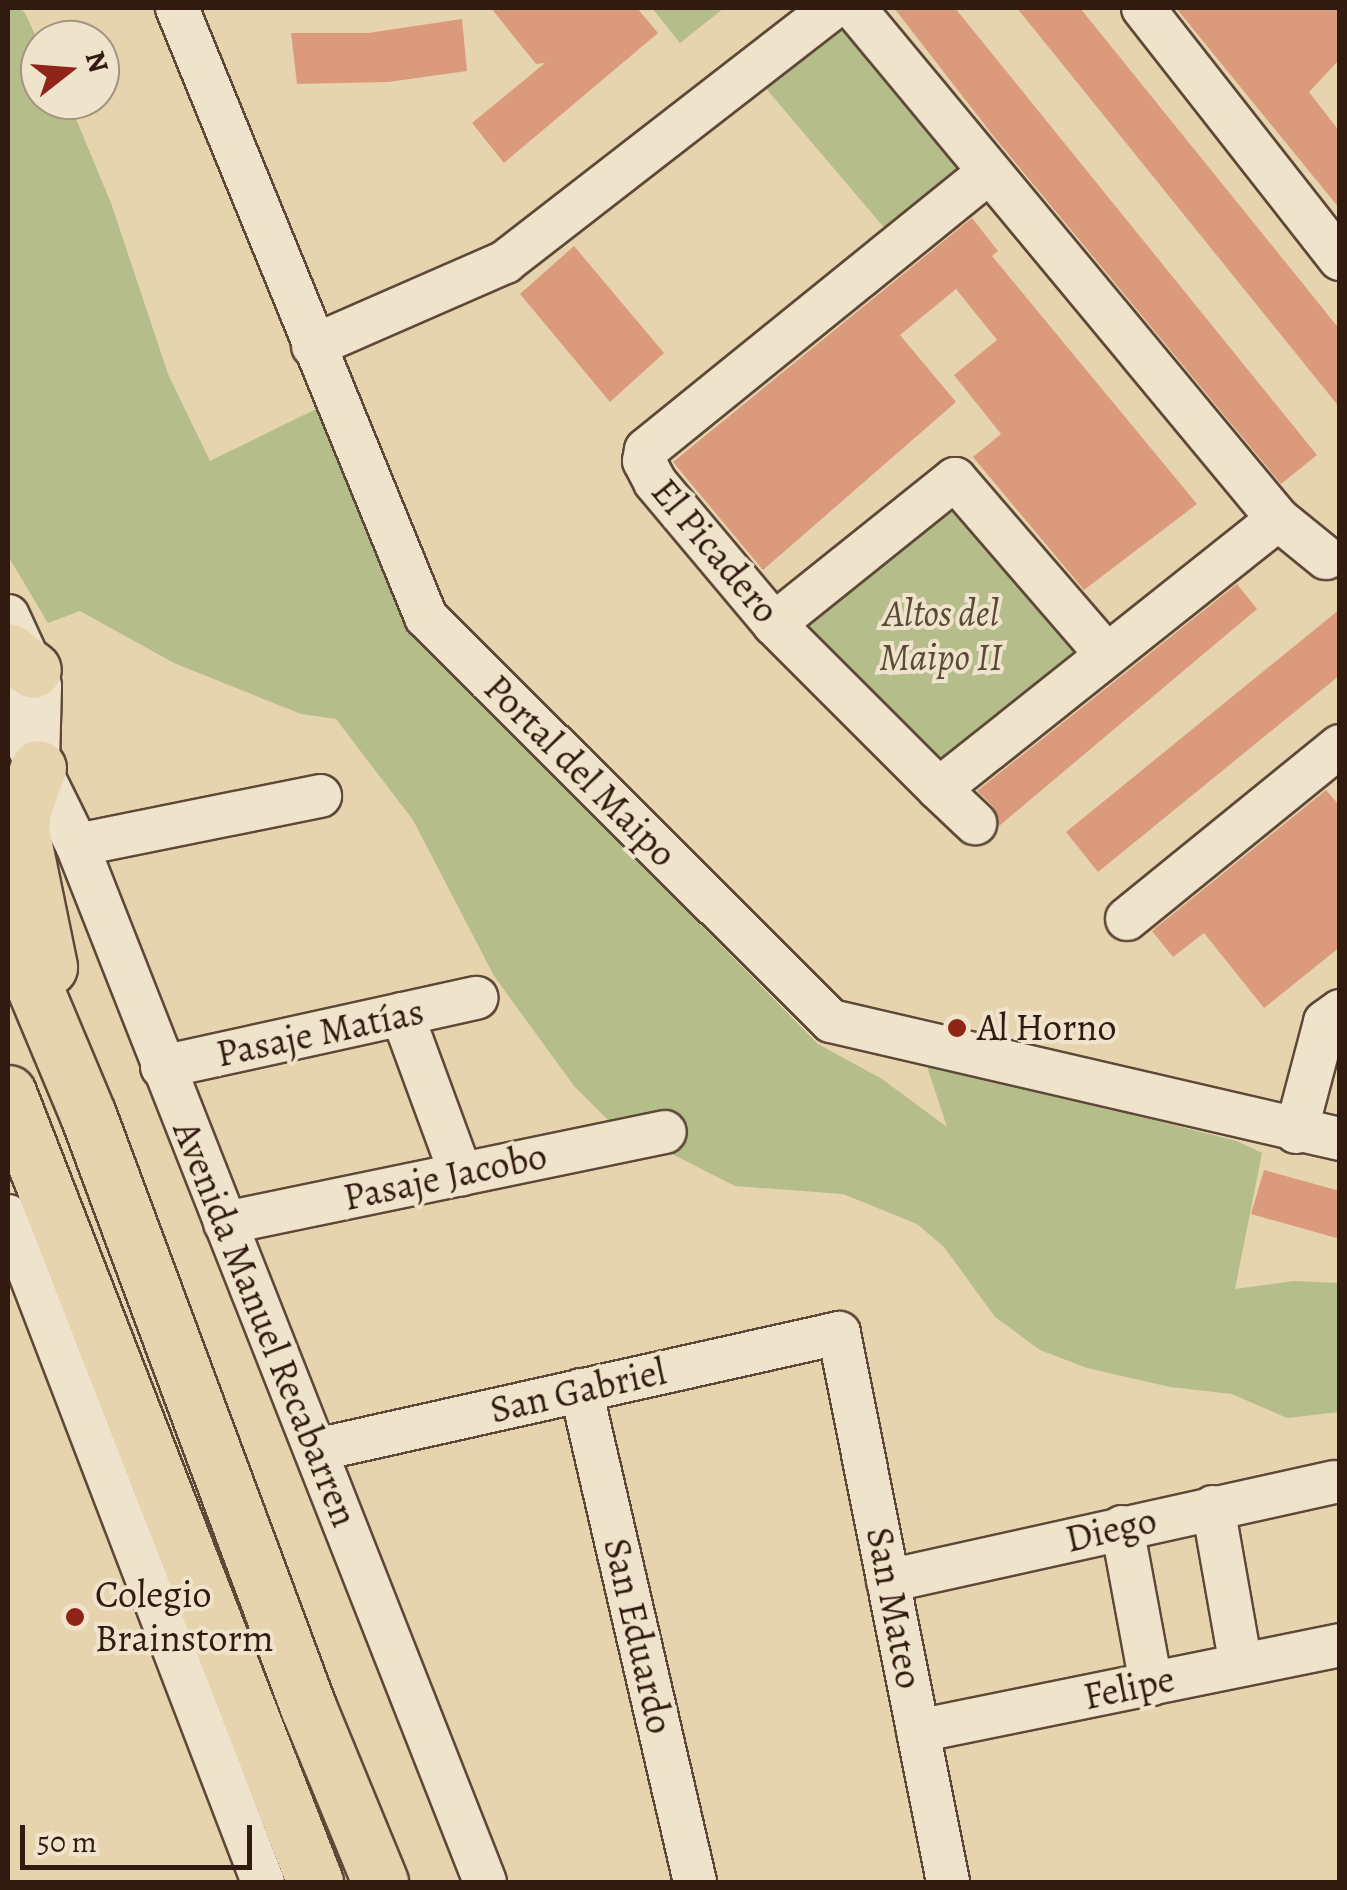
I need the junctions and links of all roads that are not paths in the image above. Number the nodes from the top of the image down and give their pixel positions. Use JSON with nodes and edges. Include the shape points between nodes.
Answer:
{"nodes":[{"id":1,"x":177,"y":8,"type":"edge"},
{"id":2,"x":832,"y":8,"type":"edge"},
{"id":3,"x":854,"y":8,"type":"edge"},
{"id":4,"x":1142,"y":8,"type":"edge"},
{"id":5,"x":774,"y":31,"type":"edge"},
{"id":6,"x":988,"y":173,"type":"junction"},
{"id":7,"x":1340,"y":258,"type":"edge"},
{"id":8,"x":309,"y":335,"type":"junction"},
{"id":9,"x":1278,"y":519,"type":"junction"},
{"id":10,"x":1326,"y":558,"type":"dead end"},
{"id":11,"x":8,"y":616,"type":"edge"},
{"id":12,"x":774,"y":624,"type":"junction"},
{"id":13,"x":1106,"y":654,"type":"junction"},
{"id":14,"x":16,"y":676,"type":"edge"},
{"id":15,"x":1337,"y":752,"type":"edge"},
{"id":16,"x":38,"y":768,"type":"junction"},
{"id":17,"x":939,"y":789,"type":"junction"},
{"id":18,"x":320,"y":796,"type":"dead end"},
{"id":19,"x":974,"y":823,"type":"dead end"},
{"id":20,"x":77,"y":845,"type":"junction"},
{"id":21,"x":1127,"y":919,"type":"dead end"},
{"id":22,"x":8,"y":924,"type":"edge"},
{"id":23,"x":477,"y":998,"type":"dead end"},
{"id":24,"x":1340,"y":1010,"type":"edge"},
{"id":25,"x":402,"y":1014,"type":"junction"},
{"id":26,"x":162,"y":1067,"type":"junction"},
{"id":27,"x":8,"y":1093,"type":"edge"},
{"id":28,"x":88,"y":1115,"type":"junction"},
{"id":29,"x":665,"y":1132,"type":"dead end"},
{"id":30,"x":1296,"y":1132,"type":"junction"},
{"id":31,"x":1340,"y":1139,"type":"edge"},
{"id":32,"x":461,"y":1174,"type":"junction"},
{"id":33,"x":8,"y":1216,"type":"edge"},
{"id":34,"x":225,"y":1223,"type":"junction"},
{"id":35,"x":840,"y":1332,"type":"joint"},
{"id":36,"x":582,"y":1390,"type":"junction"},
{"id":37,"x":316,"y":1450,"type":"junction"},
{"id":38,"x":1334,"y":1482,"type":"dead end"},
{"id":39,"x":1213,"y":1507,"type":"junction"},
{"id":40,"x":1122,"y":1527,"type":"junction"},
{"id":41,"x":888,"y":1581,"type":"junction"},
{"id":42,"x":1340,"y":1645,"type":"edge"},
{"id":43,"x":1241,"y":1665,"type":"junction"},
{"id":44,"x":1152,"y":1684,"type":"junction"},
{"id":45,"x":918,"y":1731,"type":"junction"},
{"id":46,"x":263,"y":1882,"type":"edge"},
{"id":47,"x":315,"y":1882,"type":"edge"},
{"id":48,"x":380,"y":1882,"type":"edge"},
{"id":49,"x":485,"y":1882,"type":"edge"},
{"id":50,"x":695,"y":1882,"type":"edge"},
{"id":51,"x":948,"y":1882,"type":"edge"}],
"edges":[{"from":1,"to":8,"type":"street","name":"Portal del Maipo"},
{"from":2,"to":5,"type":"street"},
{"from":3,"to":6,"type":"street"},
{"from":4,"to":7,"type":"street"},
{"from":5,"to":8,"type":"street","via":[[684,111],[508,246]]},
{"from":6,"to":9,"type":"street"},
{"from":6,"to":12,"type":"street","name":"El Picadero","via":[[646,450],[644,461],[656,482]]},
{"from":8,"to":30,"type":"street","name":"Portal del Maipo","via":[[426,618],[831,1021]]},
{"from":9,"to":10,"type":"street"},
{"from":9,"to":13,"type":"street"},
{"from":11,"to":14,"type":"street","name":"Avenida Manuel Recabarren"},
{"from":12,"to":13,"type":"street","via":[[955,479]]},
{"from":12,"to":17,"type":"street","name":"El Picadero"},
{"from":13,"to":17,"type":"street"},
{"from":14,"to":16,"type":"street","name":"Avenida Manuel Recabarren","via":[[40,686]]},
{"from":15,"to":21,"type":"street"},
{"from":16,"to":20,"type":"street","name":"Avenida Manuel Recabarren"},
{"from":16,"to":28,"type":"main road","via":[[22,810],[24,851]]},
{"from":17,"to":19,"type":"street","name":"El Picadero"},
{"from":18,"to":20,"type":"street"},
{"from":20,"to":26,"type":"street","name":"Avenida Manuel Recabarren"},
{"from":22,"to":28,"type":"main road"},
{"from":23,"to":25,"type":"street","name":"Pasaje Matías"},
{"from":24,"to":30,"type":"street","via":[[1325,1022]]},
{"from":25,"to":26,"type":"street","name":"Pasaje Matías"},
{"from":25,"to":32,"type":"street"},
{"from":26,"to":34,"type":"street","name":"Avenida Manuel Recabarren"},
{"from":27,"to":47,"type":"main road"},
{"from":28,"to":48,"type":"main road"},
{"from":29,"to":32,"type":"street","name":"Pasaje Jacobo"},
{"from":30,"to":31,"type":"street","name":"Portal del Maipo"},
{"from":32,"to":34,"type":"street","name":"Pasaje Jacobo"},
{"from":33,"to":46,"type":"street"},
{"from":34,"to":37,"type":"street","name":"Avenida Manuel Recabarren"},
{"from":35,"to":36,"type":"street","name":"San Gabriel"},
{"from":35,"to":41,"type":"street","name":"San Mateo"},
{"from":36,"to":37,"type":"street","name":"San Gabriel"},
{"from":36,"to":50,"type":"street","name":"San Eduardo"},
{"from":37,"to":49,"type":"street","name":"Avenida Manuel Recabarren"},
{"from":38,"to":39,"type":"street","name":"Diego"},
{"from":39,"to":40,"type":"street","name":"Diego"},
{"from":39,"to":43,"type":"street"},
{"from":40,"to":41,"type":"street","name":"Diego"},
{"from":40,"to":44,"type":"street"},
{"from":41,"to":45,"type":"street","name":"San Mateo"},
{"from":42,"to":43,"type":"street","name":"Felipe"},
{"from":43,"to":44,"type":"street","name":"Felipe"},
{"from":44,"to":45,"type":"street","name":"Felipe"},
{"from":45,"to":51,"type":"street","name":"San Mateo"}]}
